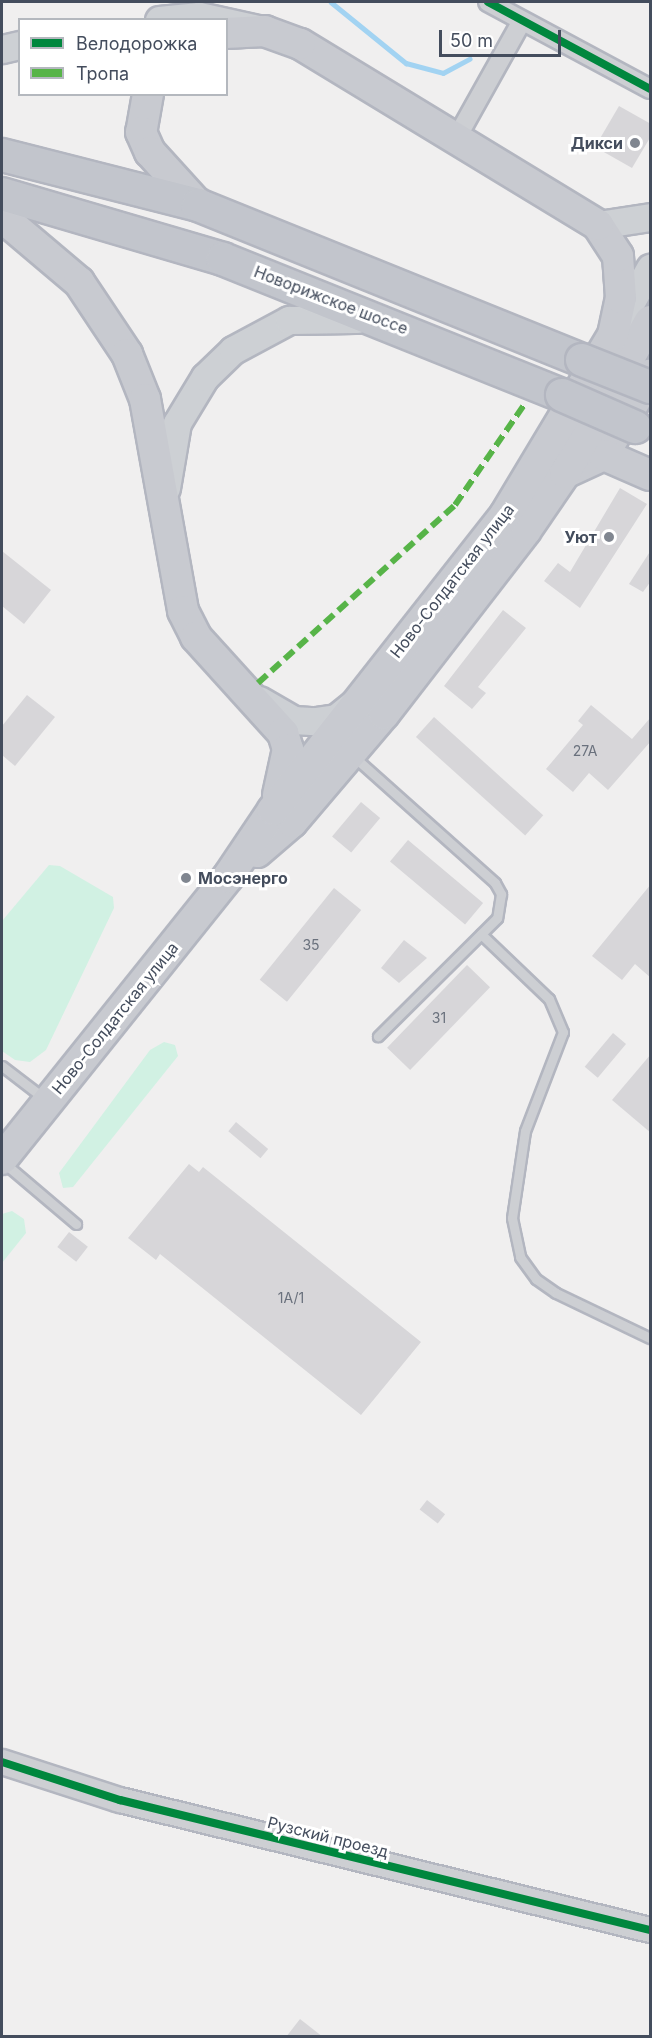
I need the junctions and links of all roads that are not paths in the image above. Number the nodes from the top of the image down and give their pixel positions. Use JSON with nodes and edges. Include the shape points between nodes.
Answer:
{"nodes":[{"id":1,"x":488,"y":2,"type":"edge"},
{"id":2,"x":228,"y":19,"type":"edge"},
{"id":3,"x":522,"y":21,"type":"junction"},
{"id":4,"x":265,"y":31,"type":"junction"},
{"id":5,"x":228,"y":33,"type":"edge"},
{"id":6,"x":18,"y":45,"type":"edge"},
{"id":7,"x":2,"y":49,"type":"edge"},
{"id":8,"x":651,"y":89,"type":"edge"},
{"id":9,"x":148,"y":96,"type":"edge"},
{"id":10,"x":456,"y":139,"type":"junction"},
{"id":11,"x":2,"y":155,"type":"edge"},
{"id":12,"x":2,"y":194,"type":"edge"},
{"id":13,"x":198,"y":206,"type":"junction"},
{"id":14,"x":2,"y":217,"type":"edge"},
{"id":15,"x":651,"y":217,"type":"edge"},
{"id":16,"x":598,"y":225,"type":"junction"},
{"id":17,"x":651,"y":268,"type":"edge"},
{"id":18,"x":651,"y":321,"type":"edge"},
{"id":19,"x":407,"y":328,"type":"junction"},
{"id":20,"x":613,"y":335,"type":"junction"},
{"id":21,"x":651,"y":375,"type":"edge"},
{"id":22,"x":651,"y":387,"type":"edge"},
{"id":23,"x":643,"y":430,"type":"edge"},
{"id":24,"x":604,"y":455,"type":"junction"},
{"id":25,"x":565,"y":473,"type":"junction"},
{"id":26,"x":651,"y":475,"type":"edge"},
{"id":27,"x":165,"y":501,"type":"junction"},
{"id":28,"x":249,"y":694,"type":"junction"},
{"id":29,"x":359,"y":699,"type":"junction"},
{"id":30,"x":350,"y":754,"type":"junction"},
{"id":31,"x":273,"y":810,"type":"junction"},
{"id":32,"x":228,"y":877,"type":"junction"},
{"id":33,"x":481,"y":934,"type":"junction"},
{"id":34,"x":378,"y":1036,"type":"dead end"},
{"id":35,"x":2,"y":1066,"type":"edge"},
{"id":36,"x":48,"y":1101,"type":"junction"},
{"id":37,"x":2,"y":1159,"type":"edge"},
{"id":38,"x":76,"y":1224,"type":"dead end"},
{"id":39,"x":651,"y":1338,"type":"edge"},
{"id":40,"x":2,"y":1762,"type":"edge"},
{"id":41,"x":651,"y":1930,"type":"edge"}],
"edges":[{"from":1,"to":3,"type":"street"},
{"from":2,"to":4,"type":"main road"},
{"from":3,"to":8,"type":"street"},
{"from":3,"to":10,"type":"street"},
{"from":4,"to":5,"type":"main road"},
{"from":4,"to":10,"type":"main road","via":[[300,44]]},
{"from":6,"to":7,"type":"main road"},
{"from":9,"to":13,"type":"main road","via":[[141,132],[150,152]]},
{"from":10,"to":16,"type":"main road"},
{"from":11,"to":13,"type":"highway"},
{"from":12,"to":19,"type":"highway","name":"Новорижское шоссе","via":[[224,259]]},
{"from":13,"to":22,"type":"highway","bridge":true},
{"from":14,"to":27,"type":"main road","via":[[80,282],[109,321],[145,399]]},
{"from":15,"to":16,"type":"main road"},
{"from":16,"to":20,"type":"main road","via":[[611,239],[621,274]]},
{"from":17,"to":20,"type":"main road","name":"Ново-Солдатская улица"},
{"from":18,"to":25,"type":"main road","name":"Ново-Солдатская улица"},
{"from":19,"to":23,"type":"highway","name":"Новорижское шоссе","bridge":true},
{"from":19,"to":27,"type":"main road","via":[[343,316],[304,317],[260,332],[233,350],[205,377],[177,423]]},
{"from":20,"to":29,"type":"main road","name":"Ново-Солдатская улица","via":[[505,515]]},
{"from":21,"to":24,"type":"main road"},
{"from":24,"to":25,"type":"main road"},
{"from":24,"to":26,"type":"main road"},
{"from":25,"to":30,"type":"main road","name":"Ново-Солдатская улица"},
{"from":27,"to":28,"type":"main road","via":[[173,579],[183,612],[196,637]]},
{"from":28,"to":29,"type":"main road","via":[[292,720],[336,718]]},
{"from":28,"to":31,"type":"main road","via":[[283,733],[288,749]]},
{"from":29,"to":31,"type":"main road","name":"Ново-Солдатская улица"},
{"from":30,"to":32,"type":"main road","name":"Ново-Солдатская улица","via":[[292,822]]},
{"from":30,"to":33,"type":"lane","via":[[495,883],[501,909]]},
{"from":31,"to":32,"type":"main road","name":"Ново-Солдатская улица"},
{"from":32,"to":36,"type":"main road","name":"Ново-Солдатская улица"},
{"from":33,"to":34,"type":"lane"},
{"from":33,"to":39,"type":"lane","via":[[549,999],[563,1032],[525,1131],[512,1218],[520,1257],[536,1279],[556,1293]]},
{"from":35,"to":36,"type":"lane"},
{"from":36,"to":37,"type":"main road","name":"Ново-Солдатская улица"},
{"from":37,"to":38,"type":"lane"},
{"from":40,"to":41,"type":"street","name":"Рузский проезд","via":[[120,1800]]}]}
